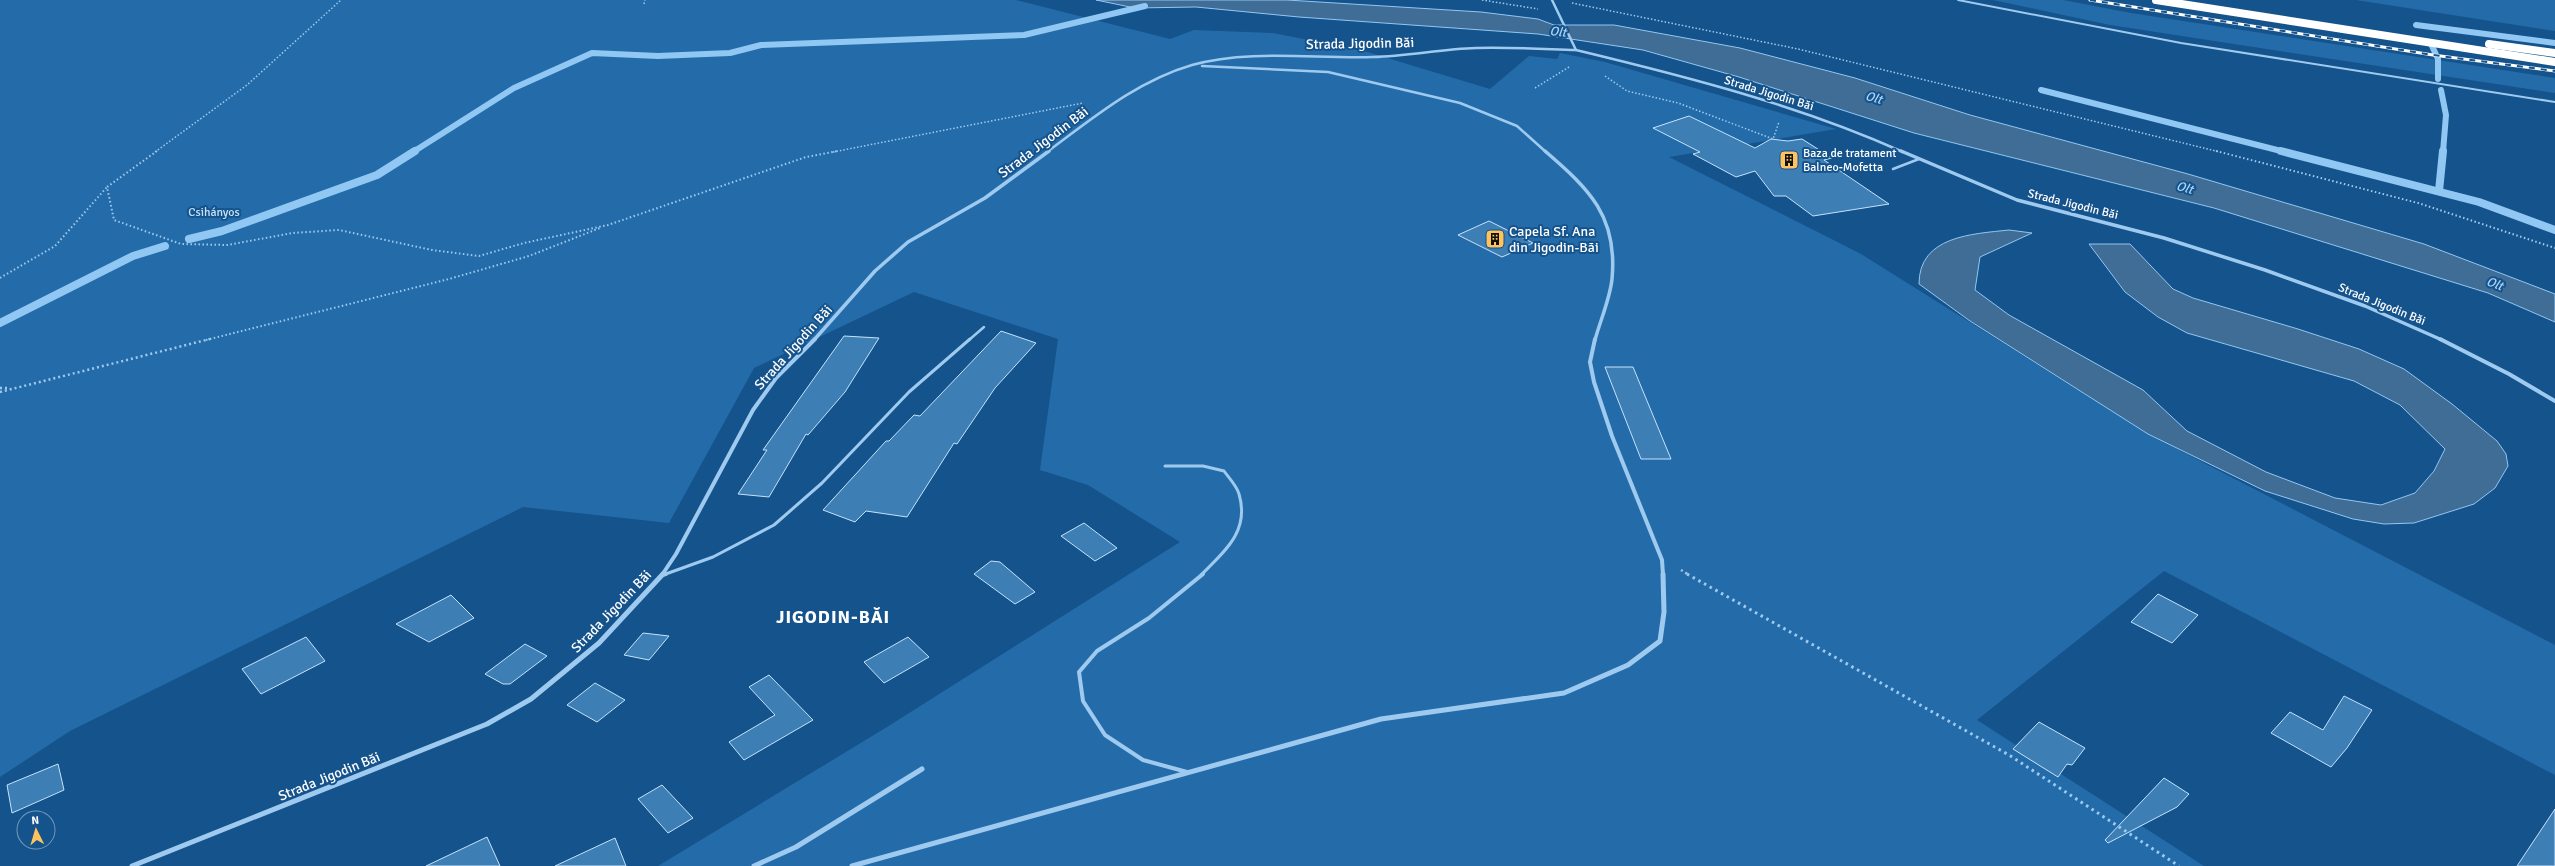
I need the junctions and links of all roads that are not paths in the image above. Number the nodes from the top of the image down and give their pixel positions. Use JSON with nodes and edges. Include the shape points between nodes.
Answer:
{"nodes":[{"id":1,"x":1552,"y":0,"type":"edge"},
{"id":2,"x":1958,"y":0,"type":"edge"},
{"id":3,"x":2156,"y":0,"type":"edge"},
{"id":4,"x":2185,"y":0,"type":"edge"},
{"id":5,"x":1576,"y":50,"type":"junction"},
{"id":6,"x":2555,"y":53,"type":"edge"},
{"id":7,"x":2555,"y":62,"type":"edge"},
{"id":8,"x":1193,"y":65,"type":"junction"},
{"id":9,"x":2555,"y":102,"type":"edge"},
{"id":10,"x":1919,"y":159,"type":"junction"},
{"id":11,"x":1893,"y":168,"type":"dead end"},
{"id":12,"x":984,"y":327,"type":"dead end"},
{"id":13,"x":2555,"y":401,"type":"edge"},
{"id":14,"x":1165,"y":466,"type":"dead end"},
{"id":15,"x":661,"y":576,"type":"junction"},
{"id":16,"x":922,"y":769,"type":"dead end"},
{"id":17,"x":1187,"y":772,"type":"junction"},
{"id":18,"x":132,"y":866,"type":"edge"},
{"id":19,"x":754,"y":866,"type":"edge"},
{"id":20,"x":852,"y":866,"type":"edge"}],
"edges":[{"from":1,"to":5,"type":"street","via":[[1564,20]]},
{"from":2,"to":9,"type":"lane","via":[[2205,48]]},
{"from":3,"to":7,"type":"highway"},
{"from":4,"to":6,"type":"highway"},
{"from":5,"to":8,"type":"street","name":"Strada Jigodin Băi","via":[[1476,48],[1373,57],[1302,55],[1234,59]]},
{"from":5,"to":10,"type":"street","name":"Strada Jigodin Băi","via":[[1785,107],[1837,124]]},
{"from":8,"to":15,"type":"street","name":"Strada Jigodin Băi","via":[[1158,78],[1123,96],[985,198],[908,242],[875,271],[820,334],[776,378],[753,410],[676,554]]},
{"from":8,"to":17,"type":"street","via":[[1328,72],[1460,103],[1517,126],[1566,168],[1604,214],[1610,229],[1612,280],[1590,362],[1612,436],[1662,560],[1664,612],[1660,641],[1628,665],[1564,693],[1381,719]]},
{"from":10,"to":11,"type":"lane"},
{"from":10,"to":13,"type":"street","name":"Strada Jigodin Băi","via":[[2014,199],[2188,245],[2362,306],[2468,352]]},
{"from":12,"to":15,"type":"lane","via":[[909,392],[822,483],[774,525],[712,558]]},
{"from":14,"to":17,"type":"lane","via":[[1203,466],[1224,471],[1239,493],[1243,520],[1228,548],[1197,579],[1149,618],[1097,651],[1079,672],[1083,701],[1105,735],[1142,760]]},
{"from":15,"to":18,"type":"street","name":"Strada Jigodin Băi","via":[[599,643],[531,699],[487,724]]},
{"from":16,"to":19,"type":"street","via":[[796,847]]},
{"from":17,"to":20,"type":"street"}]}
